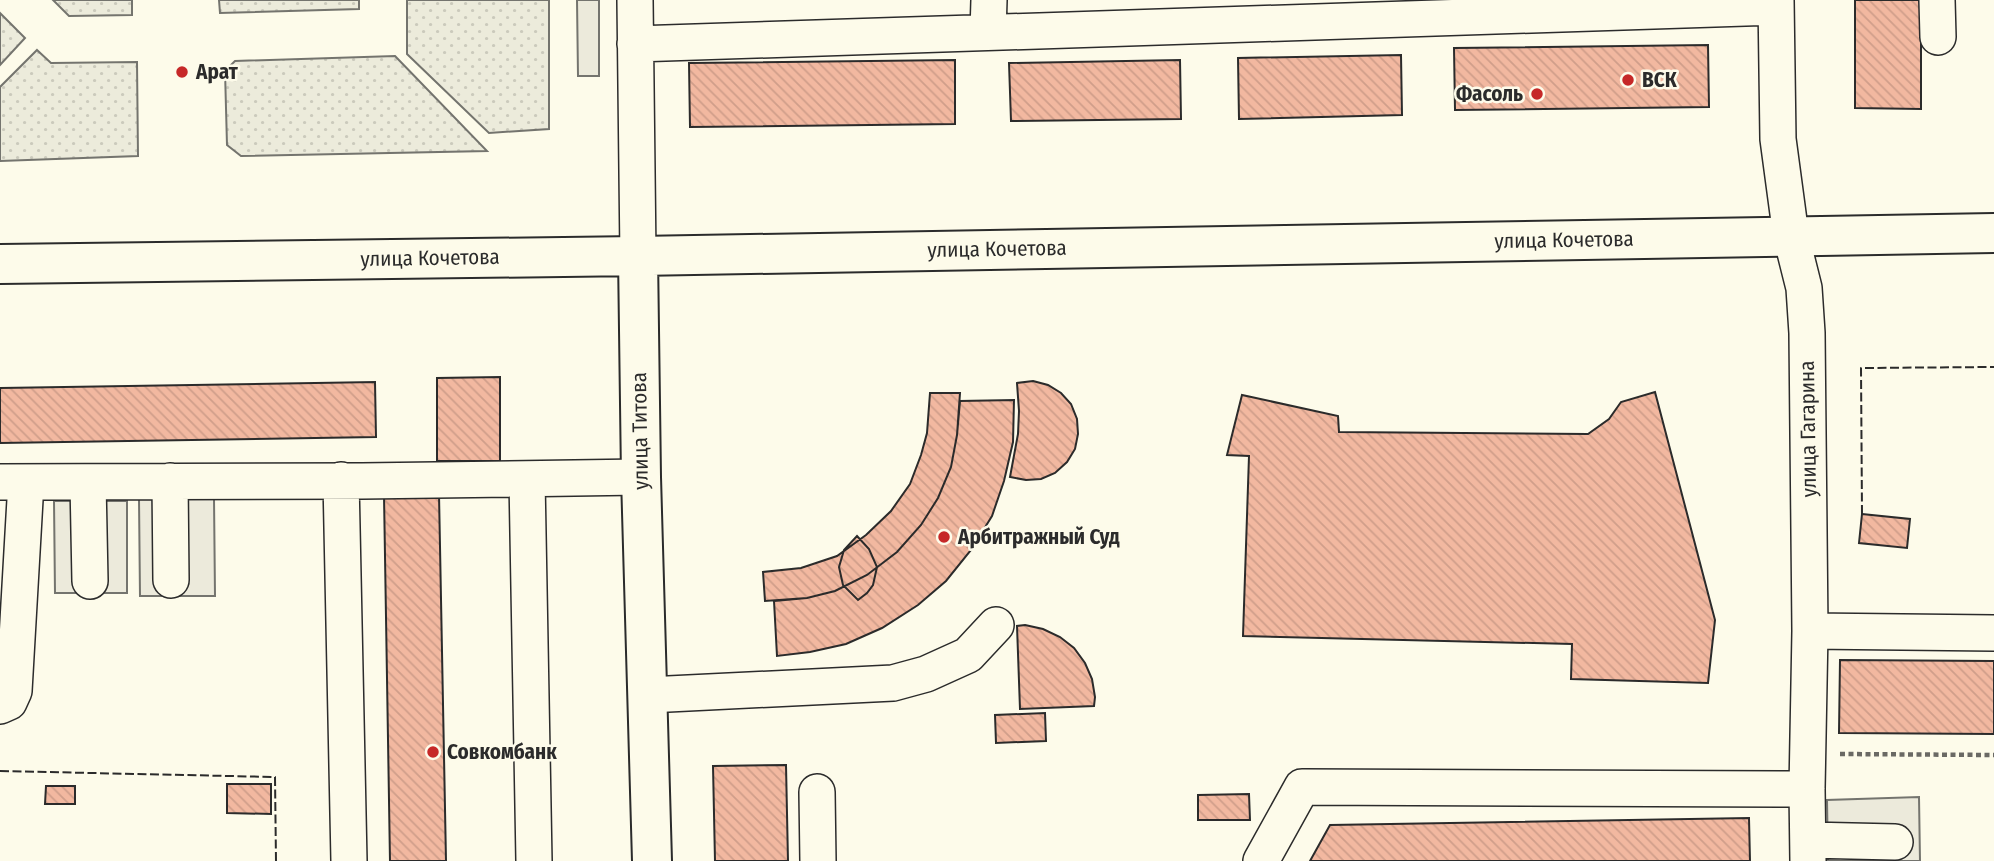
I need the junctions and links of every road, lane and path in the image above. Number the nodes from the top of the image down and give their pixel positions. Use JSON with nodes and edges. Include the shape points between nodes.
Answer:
{"nodes":[{"id":1,"x":635,"y":0,"type":"edge"},
{"id":2,"x":1937,"y":0,"type":"edge"},
{"id":3,"x":1776,"y":4,"type":"edge"},
{"id":4,"x":988,"y":16,"type":"edge"},
{"id":5,"x":1938,"y":37,"type":"dead end"},
{"id":6,"x":635,"y":44,"type":"junction"},
{"id":7,"x":1994,"y":233,"type":"edge"},
{"id":8,"x":1791,"y":236,"type":"junction"},
{"id":9,"x":638,"y":256,"type":"junction"},
{"id":10,"x":0,"y":264,"type":"edge"},
{"id":11,"x":640,"y":477,"type":"junction"},
{"id":12,"x":527,"y":479,"type":"junction"},
{"id":13,"x":170,"y":481,"type":"junction"},
{"id":14,"x":341,"y":481,"type":"junction"},
{"id":15,"x":13,"y":482,"type":"edge"},
{"id":16,"x":88,"y":482,"type":"junction"},
{"id":17,"x":172,"y":580,"type":"dead end"},
{"id":18,"x":90,"y":581,"type":"dead end"},
{"id":19,"x":996,"y":625,"type":"dead end"},
{"id":20,"x":1810,"y":631,"type":"junction"},
{"id":21,"x":1994,"y":633,"type":"edge"},
{"id":22,"x":648,"y":695,"type":"junction"},
{"id":23,"x":0,"y":706,"type":"edge"},
{"id":24,"x":1808,"y":753,"type":"junction"},
{"id":25,"x":1994,"y":755,"type":"edge"},
{"id":26,"x":1807,"y":789,"type":"junction"},
{"id":27,"x":817,"y":792,"type":"dead end"},
{"id":28,"x":1895,"y":842,"type":"dead end"},
{"id":29,"x":1808,"y":851,"type":"edge"},
{"id":30,"x":349,"y":861,"type":"edge"},
{"id":31,"x":534,"y":861,"type":"edge"},
{"id":32,"x":652,"y":861,"type":"edge"},
{"id":33,"x":818,"y":861,"type":"edge"},
{"id":34,"x":1261,"y":861,"type":"edge"}],
"edges":[{"from":1,"to":6,"type":"street","name":"улица Титова"},
{"from":2,"to":5,"type":"street"},
{"from":3,"to":4,"type":"street"},
{"from":3,"to":8,"type":"street","name":"улица Гагарина","via":[[1778,139]]},
{"from":4,"to":6,"type":"street"},
{"from":6,"to":9,"type":"street","name":"улица Титова"},
{"from":7,"to":8,"type":"main road","name":"улица Кочетова"},
{"from":8,"to":9,"type":"main road","name":"улица Кочетова"},
{"from":8,"to":20,"type":"street","name":"улица Гагарина","via":[[1804,288],[1807,333]]},
{"from":9,"to":10,"type":"main road","name":"улица Кочетова"},
{"from":9,"to":11,"type":"main road","name":"улица Титова"},
{"from":11,"to":12,"type":"street"},
{"from":11,"to":22,"type":"main road","name":"улица Титова"},
{"from":12,"to":14,"type":"street"},
{"from":12,"to":31,"type":"street"},
{"from":13,"to":14,"type":"street"},
{"from":13,"to":16,"type":"street"},
{"from":13,"to":17,"type":"street"},
{"from":14,"to":30,"type":"street"},
{"from":15,"to":16,"type":"street"},
{"from":15,"to":23,"type":"street","via":[[14,691],[9,702]]},
{"from":16,"to":18,"type":"street"},
{"from":19,"to":22,"type":"street","via":[[968,655],[894,683]]},
{"from":20,"to":21,"type":"street"},
{"from":20,"to":24,"type":"street","name":"улица Гагарина"},
{"from":22,"to":32,"type":"main road","name":"улица Титова"},
{"from":24,"to":25,"type":"path"},
{"from":24,"to":26,"type":"street","name":"улица Гагарина"},
{"from":26,"to":29,"type":"street","name":"улица Гагарина"},
{"from":26,"to":34,"type":"street","via":[[1302,787]]},
{"from":27,"to":33,"type":"street"},
{"from":28,"to":29,"type":"street"}]}
